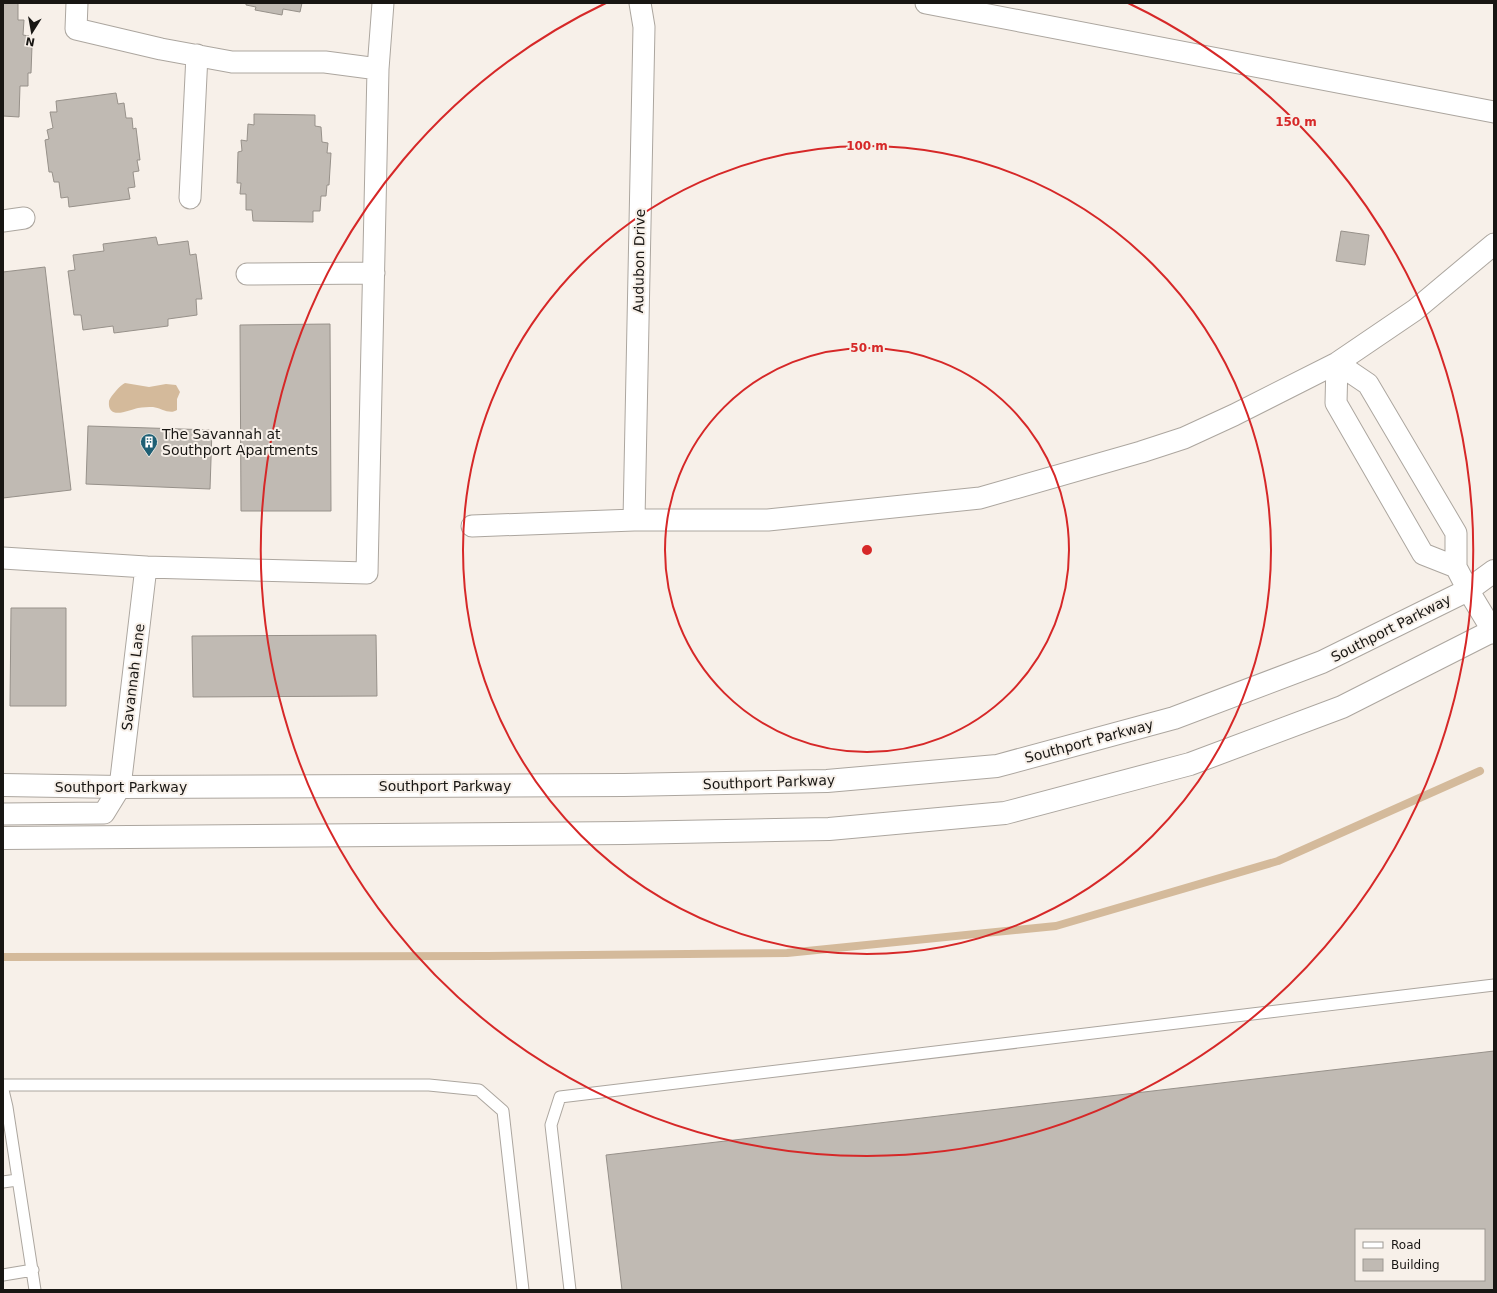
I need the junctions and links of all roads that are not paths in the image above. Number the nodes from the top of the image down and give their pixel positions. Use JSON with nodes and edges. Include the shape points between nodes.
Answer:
{"nodes":[{"id":1,"x":77,"y":3,"type":"edge"},
{"id":2,"x":383,"y":3,"type":"edge"},
{"id":3,"x":640,"y":3,"type":"edge"},
{"id":4,"x":926,"y":3,"type":"edge"},
{"id":5,"x":196,"y":55,"type":"junction"},
{"id":6,"x":378,"y":69,"type":"junction"},
{"id":7,"x":1494,"y":112,"type":"edge"},
{"id":8,"x":190,"y":198,"type":"dead end"},
{"id":9,"x":24,"y":218,"type":"dead end"},
{"id":10,"x":3,"y":221,"type":"edge"},
{"id":11,"x":1494,"y":244,"type":"edge"},
{"id":12,"x":374,"y":273,"type":"junction"},
{"id":13,"x":247,"y":274,"type":"dead end"},
{"id":14,"x":1337,"y":363,"type":"junction"},
{"id":15,"x":634,"y":520,"type":"junction"},
{"id":16,"x":472,"y":526,"type":"dead end"},
{"id":17,"x":3,"y":558,"type":"edge"},
{"id":18,"x":146,"y":566,"type":"junction"},
{"id":19,"x":1456,"y":567,"type":"junction"},
{"id":20,"x":1494,"y":571,"type":"edge"},
{"id":21,"x":1468,"y":590,"type":"junction"},
{"id":22,"x":1494,"y":631,"type":"edge"},
{"id":23,"x":3,"y":785,"type":"edge"},
{"id":24,"x":120,"y":787,"type":"junction"},
{"id":25,"x":3,"y":814,"type":"edge"},
{"id":26,"x":3,"y":838,"type":"edge"},
{"id":27,"x":1494,"y":985,"type":"edge"},
{"id":28,"x":3,"y":1085,"type":"edge"},
{"id":29,"x":3,"y":1090,"type":"edge"},
{"id":30,"x":5,"y":1108,"type":"edge"},
{"id":31,"x":17,"y":1180,"type":"junction"},
{"id":32,"x":3,"y":1182,"type":"edge"},
{"id":33,"x":33,"y":1270,"type":"junction"},
{"id":34,"x":3,"y":1275,"type":"edge"},
{"id":35,"x":35,"y":1290,"type":"edge"},
{"id":36,"x":523,"y":1290,"type":"edge"},
{"id":37,"x":570,"y":1290,"type":"edge"}],
"edges":[{"from":1,"to":5,"type":"street","via":[[76,29]]},
{"from":2,"to":6,"type":"street"},
{"from":3,"to":15,"type":"street","name":"Audubon Drive","via":[[644,27]]},
{"from":4,"to":7,"type":"street"},
{"from":5,"to":6,"type":"street","via":[[232,62],[325,62]]},
{"from":5,"to":8,"type":"street"},
{"from":6,"to":12,"type":"street"},
{"from":9,"to":10,"type":"street"},
{"from":11,"to":14,"type":"street","via":[[1414,310]]},
{"from":12,"to":13,"type":"street"},
{"from":12,"to":18,"type":"street","via":[[367,573]]},
{"from":14,"to":15,"type":"street","via":[[1234,416],[1184,438],[980,498],[768,520]]},
{"from":14,"to":19,"type":"street","via":[[1368,384],[1456,533]]},
{"from":14,"to":19,"type":"street","via":[[1336,403],[1423,554]]},
{"from":15,"to":16,"type":"street"},
{"from":17,"to":18,"type":"street"},
{"from":18,"to":24,"type":"street","name":"Savannah Lane"},
{"from":19,"to":21,"type":"street"},
{"from":20,"to":21,"type":"main road","name":"Southport Parkway"},
{"from":21,"to":22,"type":"street"},
{"from":21,"to":24,"type":"main road","name":"Southport Parkway","via":[[1322,662],[1174,718],[997,766],[827,781],[616,785]]},
{"from":22,"to":26,"type":"main road","via":[[1342,707],[1190,764],[1005,813],[822,830]]},
{"from":23,"to":24,"type":"main road","name":"Southport Parkway"},
{"from":24,"to":25,"type":"street","via":[[104,813]]},
{"from":27,"to":37,"type":"lane","via":[[560,1097],[551,1125]]},
{"from":28,"to":36,"type":"lane","via":[[429,1085],[479,1090],[503,1111]]},
{"from":29,"to":30,"type":"lane"},
{"from":30,"to":31,"type":"lane"},
{"from":31,"to":32,"type":"lane"},
{"from":31,"to":33,"type":"lane"},
{"from":33,"to":34,"type":"lane"},
{"from":33,"to":35,"type":"lane"}]}
